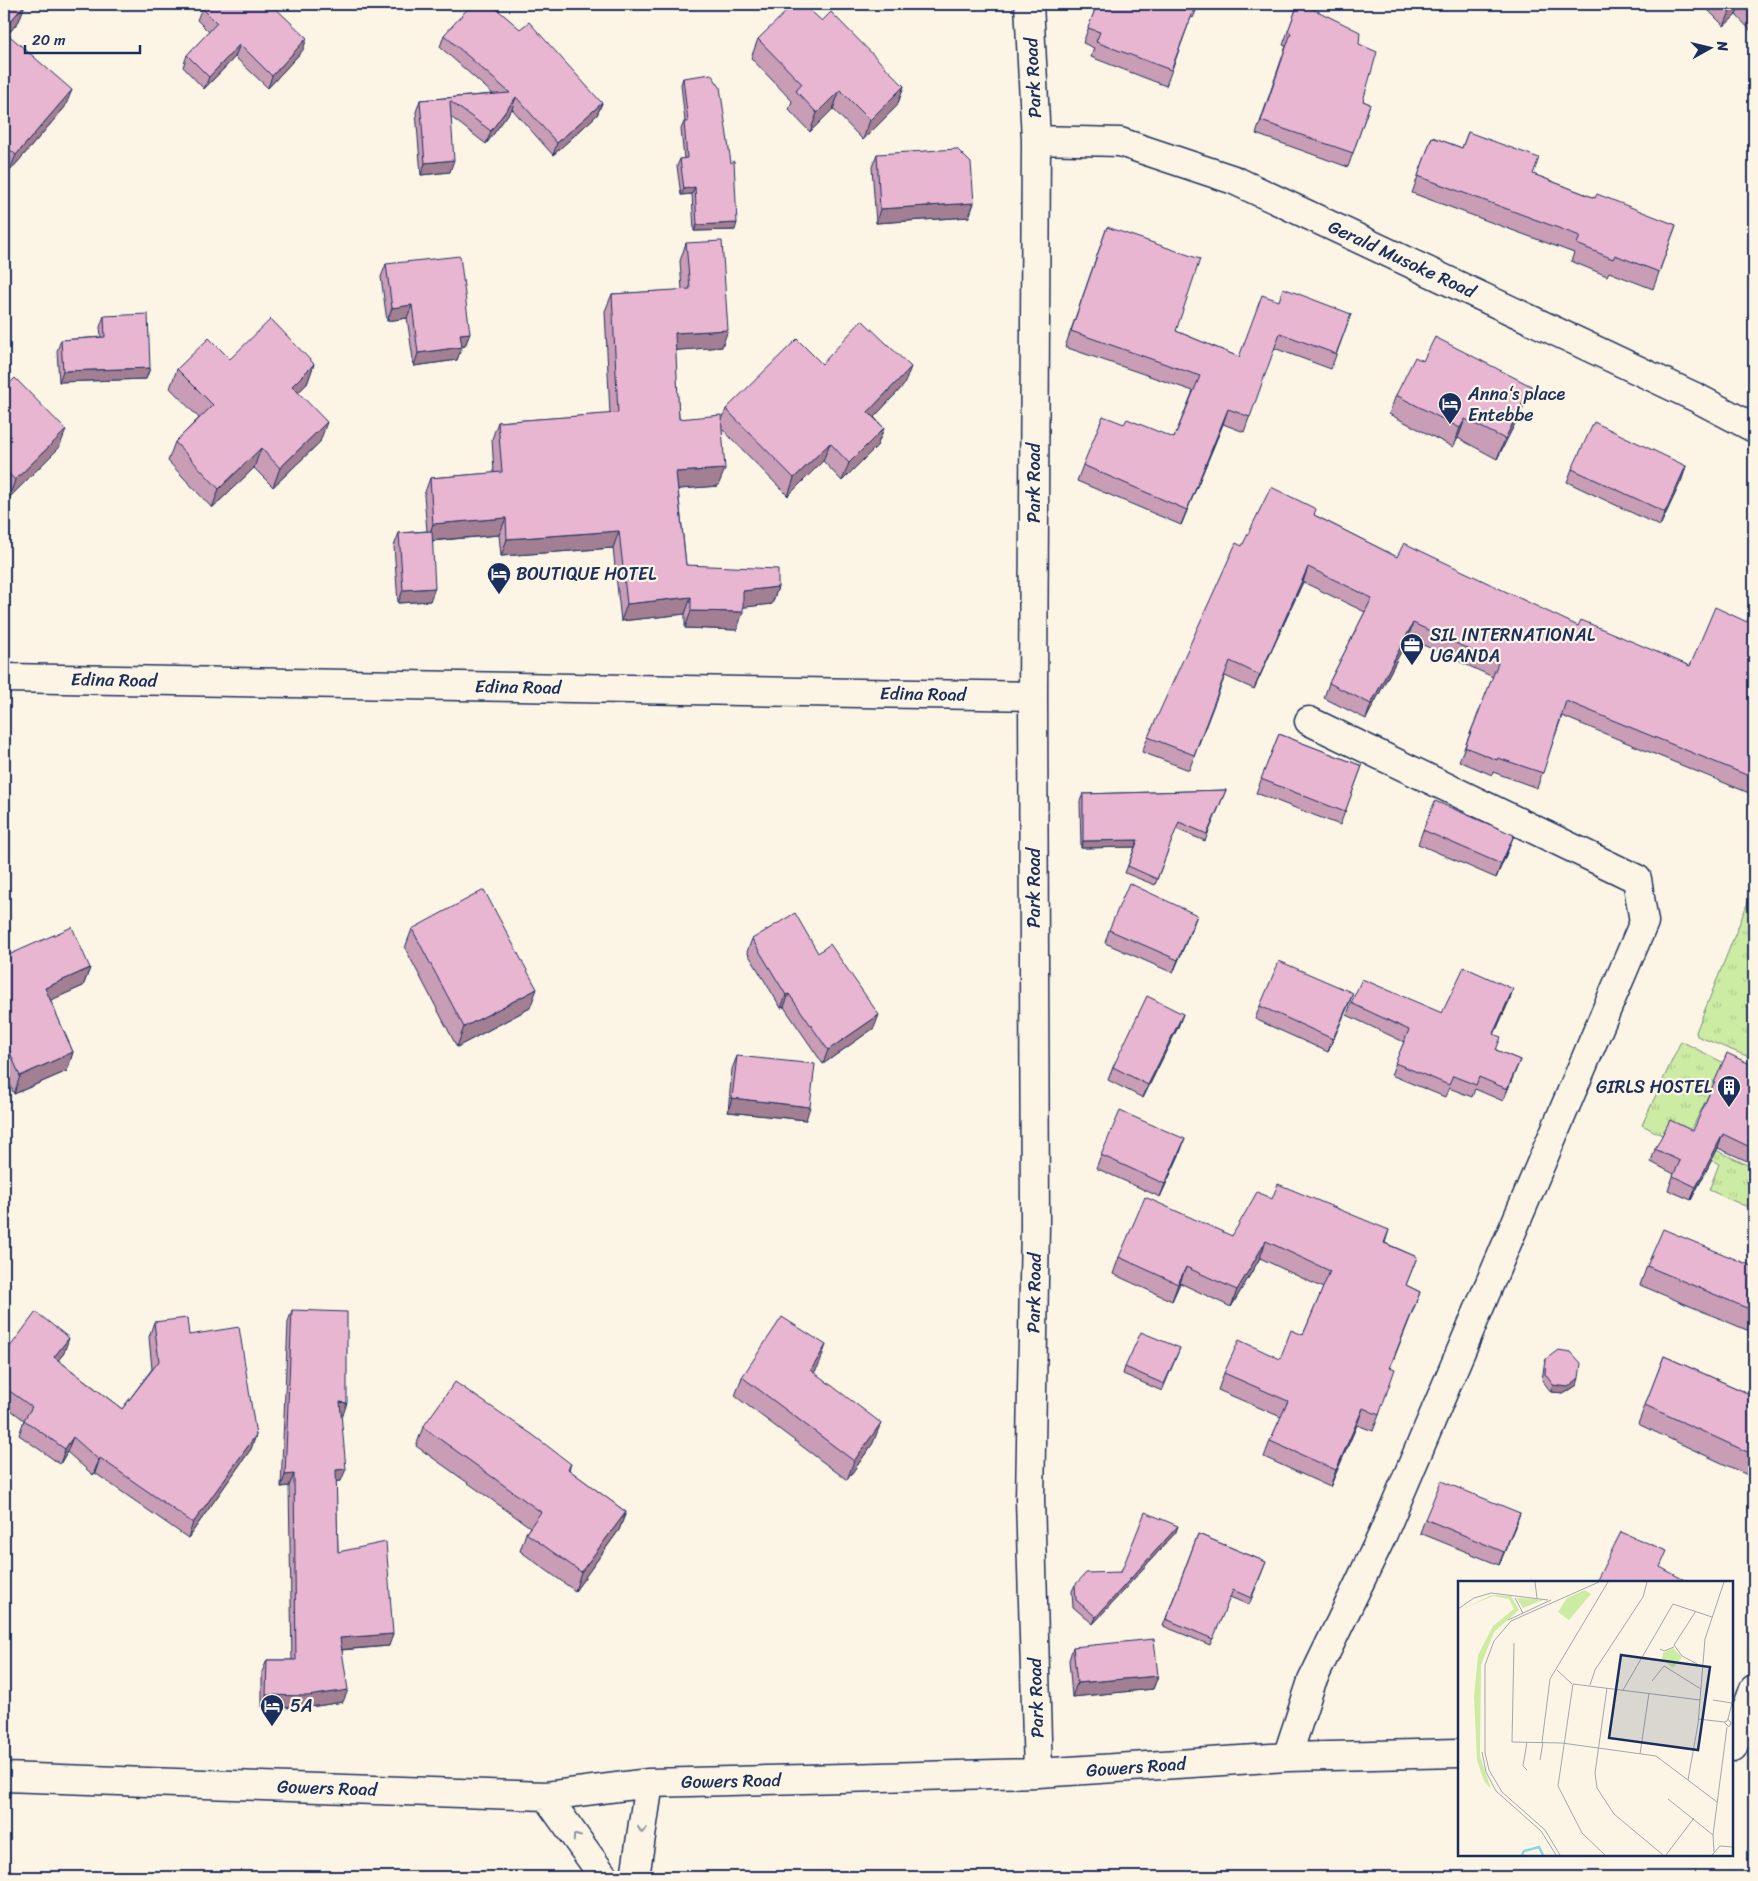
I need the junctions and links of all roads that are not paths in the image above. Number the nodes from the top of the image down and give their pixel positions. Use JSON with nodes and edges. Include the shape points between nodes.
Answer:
{"nodes":[{"id":1,"x":1029,"y":4,"type":"edge"},
{"id":2,"x":1036,"y":140,"type":"junction"},
{"id":3,"x":1754,"y":428,"type":"edge"},
{"id":4,"x":4,"y":678,"type":"edge"},
{"id":5,"x":1033,"y":696,"type":"junction"},
{"id":6,"x":1309,"y":721,"type":"dead end"},
{"id":7,"x":1754,"y":1689,"type":"edge"},
{"id":8,"x":1740,"y":1746,"type":"edge"},
{"id":9,"x":1458,"y":1753,"type":"edge"},
{"id":10,"x":1287,"y":1757,"type":"junction"},
{"id":11,"x":1038,"y":1773,"type":"junction"},
{"id":12,"x":4,"y":1777,"type":"edge"},
{"id":13,"x":649,"y":1783,"type":"junction"},
{"id":14,"x":546,"y":1796,"type":"junction"},
{"id":15,"x":604,"y":1877,"type":"edge"},
{"id":16,"x":635,"y":1877,"type":"edge"}],
"edges":[{"from":1,"to":2,"type":"street","name":"Park Road"},
{"from":2,"to":3,"type":"street","name":"Gerald Musoke Road","via":[[1120,142],[1234,180],[1697,398]]},
{"from":2,"to":5,"type":"street","name":"Park Road"},
{"from":4,"to":5,"type":"street","name":"Edina Road"},
{"from":5,"to":11,"type":"street","name":"Park Road","via":[[1035,1226],[1030,1499]]},
{"from":6,"to":10,"type":"street","via":[[1636,879],[1644,922],[1382,1536],[1312,1681]]},
{"from":7,"to":8,"type":"street"},
{"from":9,"to":10,"type":"street","name":"Gowers Road"},
{"from":10,"to":11,"type":"street","name":"Gowers Road"},
{"from":11,"to":13,"type":"street","name":"Gowers Road"},
{"from":12,"to":14,"type":"street","name":"Gowers Road"},
{"from":13,"to":14,"type":"street","name":"Gowers Road"},
{"from":13,"to":16,"type":"street","one_way":true},
{"from":15,"to":14,"type":"street","one_way":true}]}
